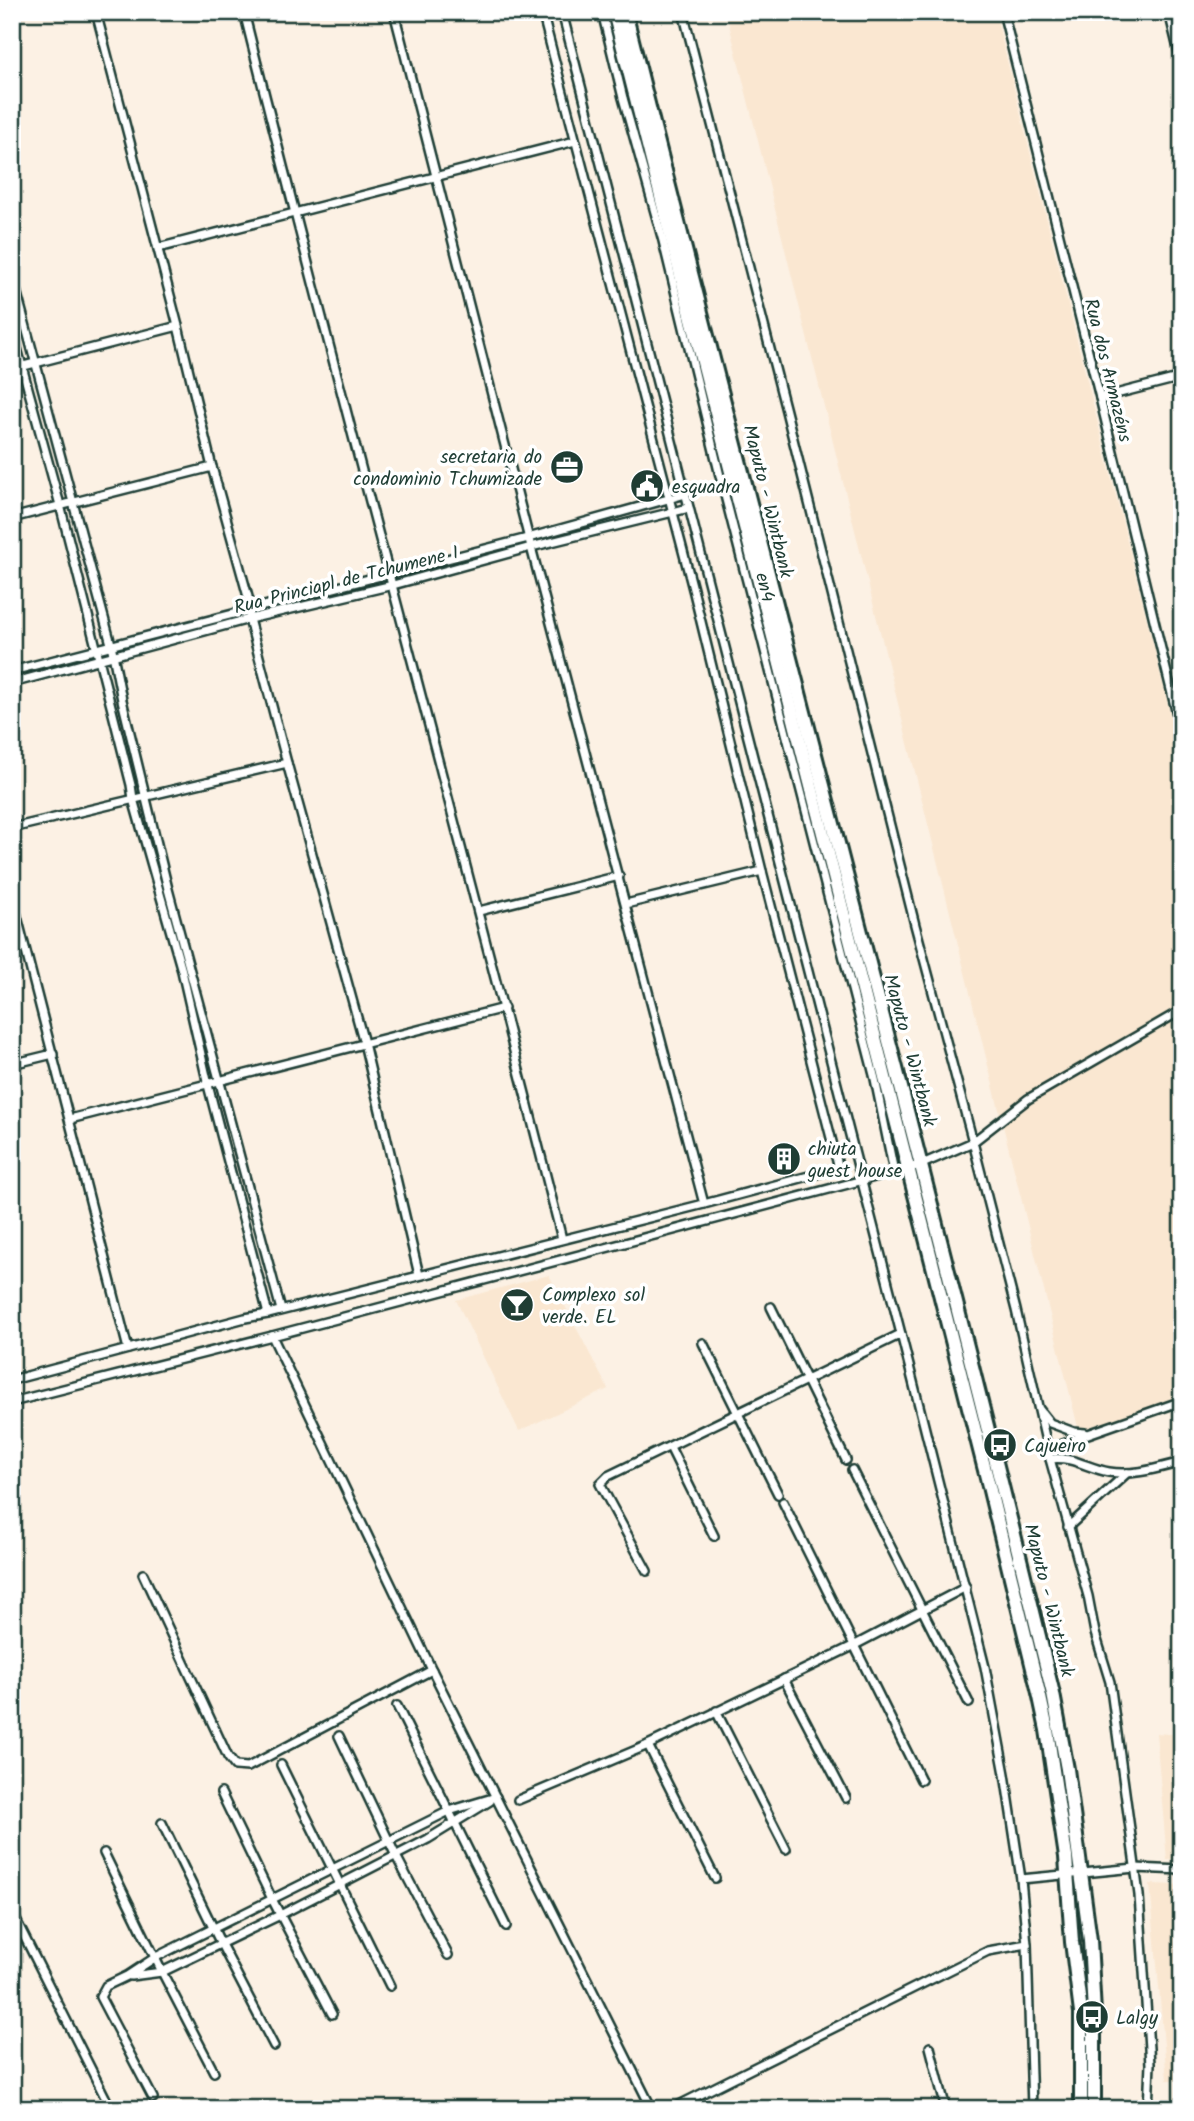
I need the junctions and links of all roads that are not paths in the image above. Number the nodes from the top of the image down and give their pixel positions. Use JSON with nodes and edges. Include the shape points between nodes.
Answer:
{"nodes":[{"id":1,"x":96,"y":12,"type":"edge"},
{"id":2,"x":244,"y":12,"type":"edge"},
{"id":3,"x":394,"y":12,"type":"edge"},
{"id":4,"x":542,"y":12,"type":"edge"},
{"id":5,"x":562,"y":12,"type":"edge"},
{"id":6,"x":602,"y":12,"type":"edge"},
{"id":7,"x":614,"y":12,"type":"edge"},
{"id":8,"x":625,"y":12,"type":"edge"},
{"id":9,"x":683,"y":12,"type":"edge"},
{"id":10,"x":1003,"y":12,"type":"edge"},
{"id":11,"x":1168,"y":12,"type":"edge"},
{"id":12,"x":1182,"y":65,"type":"edge"},
{"id":13,"x":575,"y":141,"type":"junction"},
{"id":14,"x":437,"y":176,"type":"junction"},
{"id":15,"x":294,"y":212,"type":"junction"},
{"id":16,"x":158,"y":248,"type":"junction"},
{"id":17,"x":12,"y":275,"type":"edge"},
{"id":18,"x":178,"y":326,"type":"junction"},
{"id":19,"x":12,"y":330,"type":"edge"},
{"id":20,"x":34,"y":363,"type":"junction"},
{"id":21,"x":22,"y":366,"type":"junction"},
{"id":22,"x":12,"y":369,"type":"edge"},
{"id":23,"x":1182,"y":377,"type":"edge"},
{"id":24,"x":1100,"y":398,"type":"junction"},
{"id":25,"x":212,"y":467,"type":"junction"},
{"id":26,"x":686,"y":494,"type":"junction"},
{"id":27,"x":669,"y":497,"type":"junction"},
{"id":28,"x":73,"y":502,"type":"junction"},
{"id":29,"x":60,"y":505,"type":"junction"},
{"id":30,"x":689,"y":508,"type":"junction"},
{"id":31,"x":673,"y":511,"type":"junction"},
{"id":32,"x":12,"y":518,"type":"edge"},
{"id":33,"x":528,"y":538,"type":"junction"},
{"id":34,"x":531,"y":547,"type":"junction"},
{"id":35,"x":389,"y":573,"type":"junction"},
{"id":36,"x":393,"y":585,"type":"junction"},
{"id":37,"x":250,"y":609,"type":"junction"},
{"id":38,"x":250,"y":620,"type":"junction"},
{"id":39,"x":111,"y":644,"type":"junction"},
{"id":40,"x":97,"y":649,"type":"junction"},
{"id":41,"x":114,"y":656,"type":"junction"},
{"id":42,"x":100,"y":659,"type":"junction"},
{"id":43,"x":12,"y":671,"type":"edge"},
{"id":44,"x":12,"y":683,"type":"edge"},
{"id":45,"x":1182,"y":735,"type":"edge"},
{"id":46,"x":287,"y":763,"type":"junction"},
{"id":47,"x":146,"y":795,"type":"junction"},
{"id":48,"x":133,"y":799,"type":"junction"},
{"id":49,"x":12,"y":828,"type":"edge"},
{"id":50,"x":762,"y":871,"type":"junction"},
{"id":51,"x":618,"y":876,"type":"junction"},
{"id":52,"x":12,"y":897,"type":"edge"},
{"id":53,"x":626,"y":904,"type":"junction"},
{"id":54,"x":479,"y":911,"type":"junction"},
{"id":55,"x":504,"y":1008,"type":"junction"},
{"id":56,"x":1182,"y":1010,"type":"edge"},
{"id":57,"x":364,"y":1043,"type":"junction"},
{"id":58,"x":52,"y":1054,"type":"junction"},
{"id":59,"x":12,"y":1064,"type":"edge"},
{"id":60,"x":220,"y":1082,"type":"junction"},
{"id":61,"x":208,"y":1085,"type":"junction"},
{"id":62,"x":70,"y":1119,"type":"junction"},
{"id":63,"x":973,"y":1142,"type":"junction"},
{"id":64,"x":914,"y":1167,"type":"junction"},
{"id":65,"x":894,"y":1172,"type":"junction"},
{"id":66,"x":862,"y":1181,"type":"junction"},
{"id":67,"x":704,"y":1204,"type":"junction"},
{"id":68,"x":562,"y":1239,"type":"junction"},
{"id":69,"x":419,"y":1275,"type":"junction"},
{"id":70,"x":771,"y":1307,"type":"dead end"},
{"id":71,"x":281,"y":1310,"type":"junction"},
{"id":72,"x":268,"y":1314,"type":"junction"},
{"id":73,"x":901,"y":1334,"type":"junction"},
{"id":74,"x":272,"y":1336,"type":"junction"},
{"id":75,"x":703,"y":1343,"type":"dead end"},
{"id":76,"x":128,"y":1349,"type":"junction"},
{"id":77,"x":806,"y":1379,"type":"junction"},
{"id":78,"x":12,"y":1380,"type":"edge"},
{"id":79,"x":1182,"y":1401,"type":"edge"},
{"id":80,"x":12,"y":1402,"type":"edge"},
{"id":81,"x":1037,"y":1405,"type":"junction"},
{"id":82,"x":739,"y":1413,"type":"junction"},
{"id":83,"x":1088,"y":1434,"type":"junction"},
{"id":84,"x":670,"y":1447,"type":"junction"},
{"id":85,"x":1048,"y":1450,"type":"junction"},
{"id":86,"x":1049,"y":1459,"type":"junction"},
{"id":87,"x":846,"y":1460,"type":"dead end"},
{"id":88,"x":1182,"y":1462,"type":"edge"},
{"id":89,"x":852,"y":1470,"type":"dead end"},
{"id":90,"x":1126,"y":1473,"type":"junction"},
{"id":91,"x":778,"y":1494,"type":"dead end"},
{"id":92,"x":783,"y":1502,"type":"dead end"},
{"id":93,"x":1068,"y":1527,"type":"junction"},
{"id":94,"x":714,"y":1536,"type":"dead end"},
{"id":95,"x":647,"y":1571,"type":"dead end"},
{"id":96,"x":142,"y":1574,"type":"dead end"},
{"id":97,"x":966,"y":1587,"type":"junction"},
{"id":98,"x":922,"y":1610,"type":"junction"},
{"id":99,"x":855,"y":1645,"type":"junction"},
{"id":100,"x":432,"y":1670,"type":"junction"},
{"id":101,"x":784,"y":1679,"type":"junction"},
{"id":102,"x":969,"y":1703,"type":"dead end"},
{"id":103,"x":397,"y":1706,"type":"dead end"},
{"id":104,"x":716,"y":1711,"type":"junction"},
{"id":105,"x":339,"y":1735,"type":"dead end"},
{"id":106,"x":648,"y":1745,"type":"junction"},
{"id":107,"x":281,"y":1765,"type":"dead end"},
{"id":108,"x":921,"y":1780,"type":"dead end"},
{"id":109,"x":221,"y":1793,"type":"dead end"},
{"id":110,"x":496,"y":1797,"type":"junction"},
{"id":111,"x":846,"y":1798,"type":"dead end"},
{"id":112,"x":518,"y":1800,"type":"dead end"},
{"id":113,"x":449,"y":1811,"type":"junction"},
{"id":114,"x":162,"y":1823,"type":"dead end"},
{"id":115,"x":455,"y":1824,"type":"junction"},
{"id":116,"x":390,"y":1841,"type":"junction"},
{"id":117,"x":786,"y":1849,"type":"dead end"},
{"id":118,"x":104,"y":1853,"type":"dead end"},
{"id":119,"x":396,"y":1856,"type":"junction"},
{"id":120,"x":1135,"y":1868,"type":"junction"},
{"id":121,"x":331,"y":1869,"type":"junction"},
{"id":122,"x":1182,"y":1870,"type":"edge"},
{"id":123,"x":1074,"y":1874,"type":"junction"},
{"id":124,"x":715,"y":1878,"type":"dead end"},
{"id":125,"x":1021,"y":1880,"type":"junction"},
{"id":126,"x":340,"y":1883,"type":"junction"},
{"id":127,"x":272,"y":1899,"type":"junction"},
{"id":128,"x":12,"y":1912,"type":"edge"},
{"id":129,"x":280,"y":1915,"type":"junction"},
{"id":130,"x":506,"y":1926,"type":"dead end"},
{"id":131,"x":214,"y":1929,"type":"junction"},
{"id":132,"x":221,"y":1944,"type":"junction"},
{"id":133,"x":1027,"y":1944,"type":"junction"},
{"id":134,"x":448,"y":1955,"type":"dead end"},
{"id":135,"x":156,"y":1957,"type":"junction"},
{"id":136,"x":162,"y":1972,"type":"junction"},
{"id":137,"x":127,"y":1976,"type":"junction"},
{"id":138,"x":390,"y":1986,"type":"dead end"},
{"id":139,"x":332,"y":2014,"type":"dead end"},
{"id":140,"x":274,"y":2046,"type":"dead end"},
{"id":141,"x":930,"y":2047,"type":"dead end"},
{"id":142,"x":214,"y":2073,"type":"dead end"},
{"id":143,"x":153,"y":2098,"type":"dead end"},
{"id":144,"x":673,"y":2108,"type":"edge"},
{"id":145,"x":111,"y":2109,"type":"edge"},
{"id":146,"x":652,"y":2109,"type":"edge"},
{"id":147,"x":946,"y":2109,"type":"edge"},
{"id":148,"x":1032,"y":2109,"type":"edge"},
{"id":149,"x":1081,"y":2109,"type":"edge"},
{"id":150,"x":1094,"y":2109,"type":"edge"},
{"id":151,"x":1148,"y":2109,"type":"edge"}],
"edges":[{"from":1,"to":16,"type":"street"},
{"from":2,"to":15,"type":"street"},
{"from":3,"to":14,"type":"street"},
{"from":4,"to":13,"type":"street"},
{"from":5,"to":26,"type":"street"},
{"from":6,"to":65,"type":"street","name":"en4","via":[[875,1079]]},
{"from":7,"to":64,"type":"highway","name":"Maputo - Wintbank"},
{"from":8,"to":64,"type":"highway","name":"Maputo - Wintbank"},
{"from":9,"to":63,"type":"street"},
{"from":10,"to":24,"type":"street","name":"Rua dos Armazéns"},
{"from":11,"to":12,"type":"street"},
{"from":13,"to":14,"type":"street"},
{"from":13,"to":27,"type":"street"},
{"from":14,"to":15,"type":"street"},
{"from":14,"to":33,"type":"street"},
{"from":15,"to":16,"type":"street"},
{"from":15,"to":35,"type":"street"},
{"from":16,"to":18,"type":"street"},
{"from":17,"to":20,"type":"street"},
{"from":18,"to":20,"type":"street"},
{"from":18,"to":25,"type":"street"},
{"from":19,"to":21,"type":"street"},
{"from":20,"to":21,"type":"street"},
{"from":20,"to":28,"type":"street"},
{"from":21,"to":22,"type":"street"},
{"from":21,"to":29,"type":"street"},
{"from":23,"to":24,"type":"street"},
{"from":24,"to":45,"type":"street","name":"Rua dos Armazéns"},
{"from":25,"to":28,"type":"street"},
{"from":25,"to":37,"type":"street"},
{"from":26,"to":27,"type":"street","name":"Rua Princiapl de Tchumene I"},
{"from":26,"to":30,"type":"street"},
{"from":27,"to":31,"type":"street"},
{"from":27,"to":33,"type":"street","name":"Rua Princiapl de Tchumene I"},
{"from":28,"to":29,"type":"street"},
{"from":28,"to":39,"type":"street"},
{"from":29,"to":32,"type":"street"},
{"from":29,"to":40,"type":"street"},
{"from":30,"to":31,"type":"street","name":"Rua Princiapl de Tchumene I"},
{"from":30,"to":66,"type":"street"},
{"from":31,"to":34,"type":"street","name":"Rua Princiapl de Tchumene I"},
{"from":31,"to":50,"type":"street"},
{"from":33,"to":34,"type":"street"},
{"from":33,"to":35,"type":"street","name":"Rua Princiapl de Tchumene I"},
{"from":34,"to":36,"type":"street","name":"Rua Princiapl de Tchumene I"},
{"from":34,"to":51,"type":"street"},
{"from":35,"to":36,"type":"street"},
{"from":35,"to":37,"type":"street","name":"Rua Princiapl de Tchumene I"},
{"from":36,"to":38,"type":"street","name":"Rua Princiapl de Tchumene I"},
{"from":36,"to":54,"type":"street"},
{"from":37,"to":38,"type":"street"},
{"from":37,"to":39,"type":"street","name":"Rua Princiapl de Tchumene I"},
{"from":38,"to":41,"type":"street","name":"Rua Princiapl de Tchumene I"},
{"from":38,"to":46,"type":"street"},
{"from":39,"to":40,"type":"street","name":"Rua Princiapl de Tchumene I"},
{"from":39,"to":41,"type":"street"},
{"from":40,"to":42,"type":"street"},
{"from":40,"to":43,"type":"street","name":"Rua Princiapl de Tchumene I"},
{"from":41,"to":42,"type":"street","name":"Rua Princiapl de Tchumene I"},
{"from":41,"to":47,"type":"street"},
{"from":42,"to":44,"type":"street","name":"Rua Princiapl de Tchumene I"},
{"from":42,"to":48,"type":"street"},
{"from":46,"to":47,"type":"street"},
{"from":46,"to":57,"type":"street"},
{"from":47,"to":48,"type":"street"},
{"from":47,"to":60,"type":"street"},
{"from":48,"to":49,"type":"street"},
{"from":48,"to":61,"type":"street","via":[[183,971]]},
{"from":50,"to":53,"type":"street"},
{"from":50,"to":67,"type":"street","via":[[838,1165]]},
{"from":51,"to":53,"type":"street"},
{"from":51,"to":54,"type":"street"},
{"from":52,"to":58,"type":"street"},
{"from":53,"to":67,"type":"street"},
{"from":54,"to":55,"type":"street"},
{"from":55,"to":57,"type":"street"},
{"from":55,"to":68,"type":"street"},
{"from":56,"to":63,"type":"street","via":[[1028,1099]]},
{"from":57,"to":60,"type":"street"},
{"from":57,"to":69,"type":"street"},
{"from":58,"to":59,"type":"street"},
{"from":58,"to":62,"type":"street"},
{"from":60,"to":61,"type":"street"},
{"from":60,"to":71,"type":"street"},
{"from":61,"to":62,"type":"street"},
{"from":61,"to":72,"type":"street"},
{"from":62,"to":76,"type":"street"},
{"from":63,"to":64,"type":"street"},
{"from":63,"to":81,"type":"street"},
{"from":64,"to":65,"type":"street"},
{"from":64,"to":123,"type":"highway","name":"Maputo - Wintbank","via":[[1053,1694]]},
{"from":65,"to":66,"type":"street"},
{"from":66,"to":73,"type":"street"},
{"from":66,"to":74,"type":"street"},
{"from":67,"to":68,"type":"street"},
{"from":68,"to":69,"type":"street"},
{"from":69,"to":71,"type":"street"},
{"from":70,"to":77,"type":"street"},
{"from":71,"to":72,"type":"street"},
{"from":72,"to":76,"type":"street"},
{"from":73,"to":77,"type":"street"},
{"from":73,"to":97,"type":"street"},
{"from":74,"to":80,"type":"street"},
{"from":74,"to":100,"type":"street"},
{"from":75,"to":82,"type":"street"},
{"from":76,"to":78,"type":"street"},
{"from":77,"to":82,"type":"street"},
{"from":77,"to":87,"type":"street"},
{"from":79,"to":83,"type":"street"},
{"from":81,"to":83,"type":"street","via":[[1050,1423]]},
{"from":81,"to":85,"type":"street"},
{"from":82,"to":84,"type":"street"},
{"from":82,"to":91,"type":"street"},
{"from":83,"to":85,"type":"street"},
{"from":84,"to":94,"type":"street"},
{"from":84,"to":95,"type":"street","via":[[600,1484]]},
{"from":85,"to":86,"type":"street"},
{"from":86,"to":90,"type":"street","via":[[1064,1457]]},
{"from":86,"to":93,"type":"street"},
{"from":88,"to":90,"type":"street"},
{"from":89,"to":98,"type":"street"},
{"from":90,"to":93,"type":"street"},
{"from":92,"to":99,"type":"street"},
{"from":93,"to":120,"type":"street","via":[[1110,1682]]},
{"from":96,"to":100,"type":"street","via":[[235,1766],[248,1767]]},
{"from":97,"to":98,"type":"street"},
{"from":97,"to":125,"type":"street","via":[[1003,1761]]},
{"from":98,"to":99,"type":"street"},
{"from":98,"to":102,"type":"street"},
{"from":99,"to":101,"type":"street"},
{"from":99,"to":108,"type":"street"},
{"from":100,"to":110,"type":"street"},
{"from":101,"to":104,"type":"street"},
{"from":101,"to":111,"type":"street"},
{"from":103,"to":113,"type":"street"},
{"from":104,"to":106,"type":"street"},
{"from":104,"to":117,"type":"street"},
{"from":105,"to":116,"type":"street"},
{"from":106,"to":112,"type":"street"},
{"from":106,"to":124,"type":"street"},
{"from":107,"to":121,"type":"street"},
{"from":109,"to":127,"type":"street"},
{"from":110,"to":113,"type":"street"},
{"from":110,"to":115,"type":"street"},
{"from":110,"to":146,"type":"street"},
{"from":113,"to":115,"type":"street"},
{"from":113,"to":116,"type":"street"},
{"from":114,"to":131,"type":"street"},
{"from":115,"to":119,"type":"street"},
{"from":115,"to":130,"type":"street"},
{"from":116,"to":119,"type":"street"},
{"from":116,"to":121,"type":"street"},
{"from":118,"to":135,"type":"street"},
{"from":119,"to":126,"type":"street"},
{"from":119,"to":134,"type":"street"},
{"from":120,"to":122,"type":"street"},
{"from":120,"to":123,"type":"street"},
{"from":120,"to":151,"type":"street","via":[[1150,2064]]},
{"from":121,"to":126,"type":"street"},
{"from":121,"to":127,"type":"street"},
{"from":123,"to":125,"type":"street"},
{"from":123,"to":149,"type":"highway","name":"Maputo - Wintbank","via":[[1072,1942],[1081,2013]]},
{"from":123,"to":150,"type":"highway","name":"Maputo - Wintbank","via":[[1091,1961]]},
{"from":125,"to":133,"type":"street"},
{"from":126,"to":129,"type":"street"},
{"from":126,"to":138,"type":"street"},
{"from":127,"to":129,"type":"street"},
{"from":127,"to":131,"type":"street"},
{"from":128,"to":145,"type":"street"},
{"from":129,"to":132,"type":"street"},
{"from":129,"to":139,"type":"street"},
{"from":131,"to":132,"type":"street"},
{"from":131,"to":135,"type":"street"},
{"from":132,"to":136,"type":"street"},
{"from":132,"to":140,"type":"street"},
{"from":133,"to":144,"type":"street","via":[[988,1951]]},
{"from":133,"to":148,"type":"street"},
{"from":135,"to":136,"type":"street"},
{"from":135,"to":137,"type":"street"},
{"from":136,"to":137,"type":"street"},
{"from":136,"to":142,"type":"street"},
{"from":137,"to":143,"type":"street","via":[[106,1986],[100,1997]]},
{"from":141,"to":147,"type":"street"}]}
